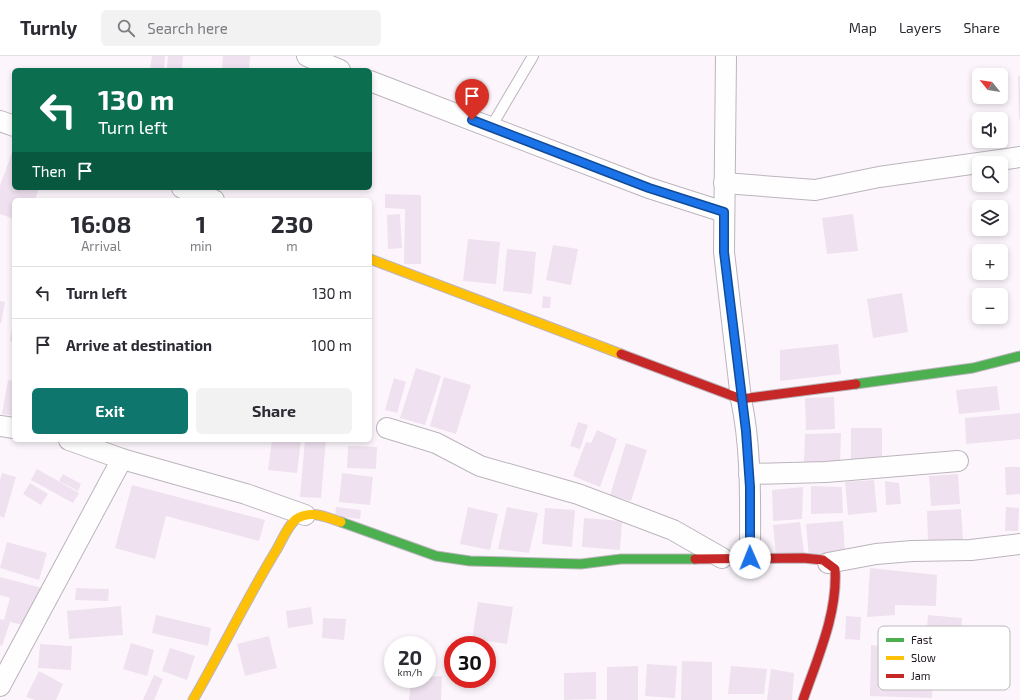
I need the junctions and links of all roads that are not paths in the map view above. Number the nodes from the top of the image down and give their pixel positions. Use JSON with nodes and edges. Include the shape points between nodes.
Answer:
{"nodes":[{"id":1,"x":308,"y":56,"type":"edge"},
{"id":2,"x":533,"y":56,"type":"edge"},
{"id":3,"x":726,"y":56,"type":"edge"},
{"id":4,"x":335,"y":68,"type":"edge"},
{"id":5,"x":372,"y":82,"type":"edge"},
{"id":6,"x":0,"y":121,"type":"edge"},
{"id":7,"x":12,"y":125,"type":"edge"},
{"id":8,"x":491,"y":127,"type":"junction"},
{"id":9,"x":1020,"y":157,"type":"edge"},
{"id":10,"x":724,"y":183,"type":"junction"},
{"id":11,"x":187,"y":190,"type":"edge"},
{"id":12,"x":209,"y":198,"type":"edge"},
{"id":13,"x":724,"y":212,"type":"junction"},
{"id":14,"x":372,"y":261,"type":"edge"},
{"id":15,"x":1020,"y":356,"type":"edge"},
{"id":16,"x":741,"y":399,"type":"junction"},
{"id":17,"x":0,"y":426,"type":"edge"},
{"id":18,"x":12,"y":428,"type":"edge"},
{"id":19,"x":387,"y":428,"type":"dead end"},
{"id":20,"x":75,"y":442,"type":"edge"},
{"id":21,"x":122,"y":459,"type":"junction"},
{"id":22,"x":958,"y":461,"type":"dead end"},
{"id":23,"x":749,"y":474,"type":"junction"},
{"id":24,"x":305,"y":514,"type":"junction"},
{"id":25,"x":1020,"y":544,"type":"edge"},
{"id":26,"x":722,"y":558,"type":"junction"},
{"id":27,"x":750,"y":558,"type":"junction"},
{"id":28,"x":828,"y":564,"type":"junction"},
{"id":29,"x":0,"y":686,"type":"edge"},
{"id":30,"x":193,"y":700,"type":"edge"},
{"id":31,"x":803,"y":700,"type":"edge"}],
"edges":[{"from":1,"to":4,"type":"street"},
{"from":2,"to":8,"type":"lane"},
{"from":3,"to":10,"type":"street"},
{"from":5,"to":8,"type":"street"},
{"from":6,"to":7,"type":"street"},
{"from":8,"to":13,"type":"street","via":[[649,188]]},
{"from":9,"to":10,"type":"street","via":[[815,190]]},
{"from":10,"to":13,"type":"street"},
{"from":11,"to":12,"type":"street"},
{"from":13,"to":16,"type":"street","via":[[724,252]]},
{"from":14,"to":16,"type":"street"},
{"from":15,"to":16,"type":"street","via":[[973,368]]},
{"from":16,"to":23,"type":"street"},
{"from":17,"to":18,"type":"street"},
{"from":19,"to":26,"type":"street","via":[[436,443],[480,466],[578,494],[673,530]]},
{"from":20,"to":21,"type":"street"},
{"from":21,"to":24,"type":"street","via":[[246,494]]},
{"from":21,"to":29,"type":"street"},
{"from":22,"to":23,"type":"street","via":[[826,472]]},
{"from":23,"to":27,"type":"street"},
{"from":24,"to":26,"type":"street","via":[[316,514],[436,556],[470,561],[581,564],[621,559]]},
{"from":24,"to":30,"type":"street","via":[[294,521],[267,565]]},
{"from":25,"to":28,"type":"street","via":[[970,550],[876,554]]},
{"from":26,"to":27,"type":"street"},
{"from":27,"to":28,"type":"street","via":[[817,558]]},
{"from":28,"to":31,"type":"street","via":[[835,569],[837,583]]}]}
